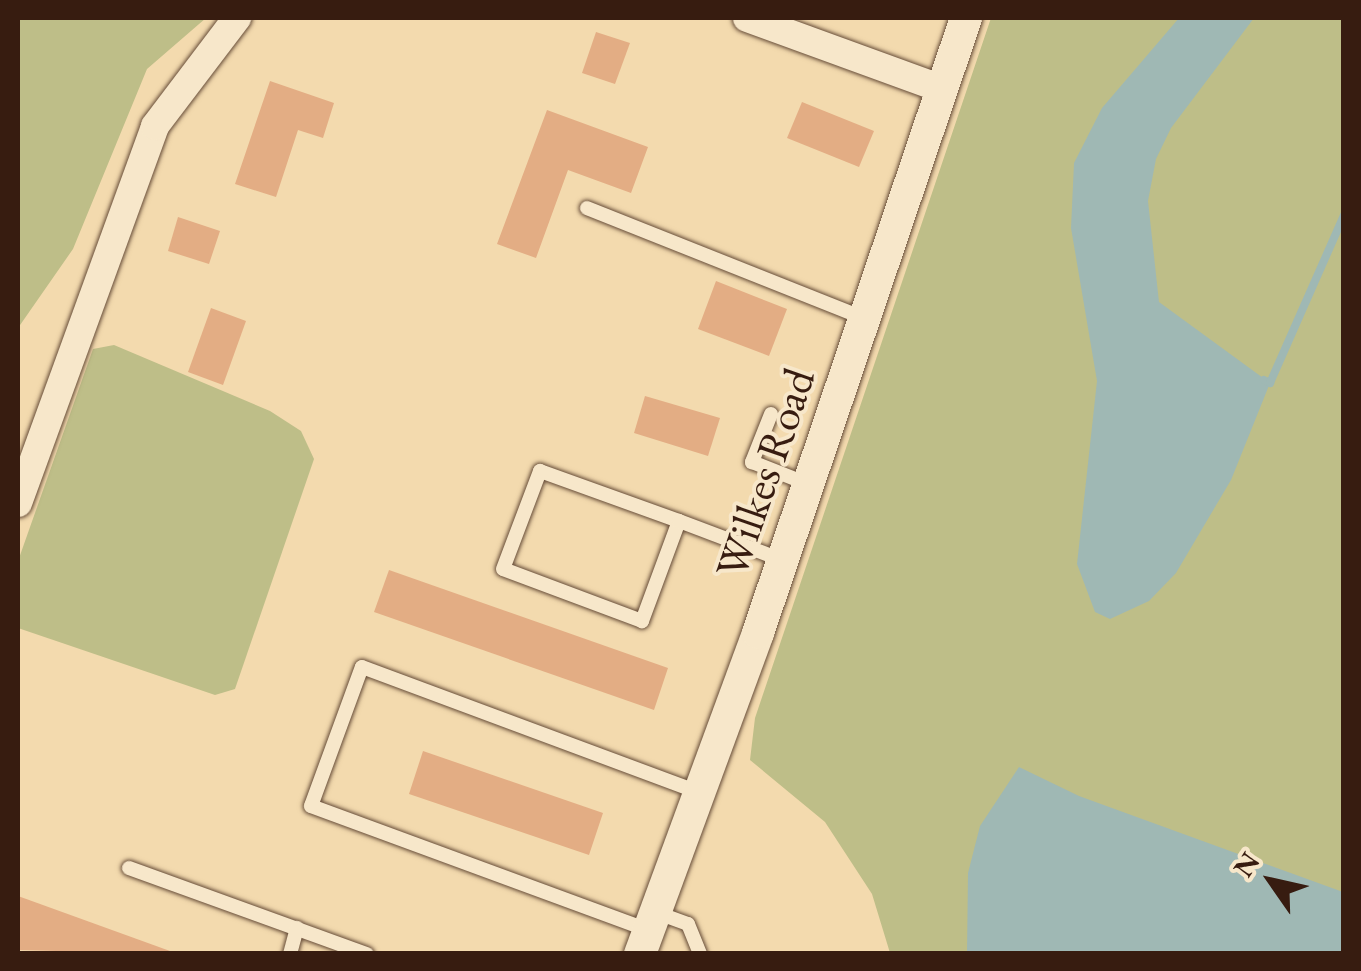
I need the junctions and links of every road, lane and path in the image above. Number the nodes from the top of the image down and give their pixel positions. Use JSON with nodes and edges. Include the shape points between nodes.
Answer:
{"nodes":[{"id":1,"x":237,"y":18,"type":"edge"},
{"id":2,"x":746,"y":18,"type":"edge"},
{"id":3,"x":966,"y":18,"type":"edge"},
{"id":4,"x":942,"y":89,"type":"junction"},
{"id":5,"x":587,"y":208,"type":"dead end"},
{"id":6,"x":864,"y":318,"type":"junction"},
{"id":7,"x":771,"y":414,"type":"dead end"},
{"id":8,"x":808,"y":484,"type":"junction"},
{"id":9,"x":18,"y":503,"type":"edge"},
{"id":10,"x":679,"y":522,"type":"junction"},
{"id":11,"x":782,"y":560,"type":"junction"},
{"id":12,"x":699,"y":792,"type":"junction"},
{"id":13,"x":129,"y":868,"type":"dead end"},
{"id":14,"x":297,"y":928,"type":"junction"},
{"id":15,"x":648,"y":932,"type":"edge"},
{"id":16,"x":290,"y":954,"type":"edge"},
{"id":17,"x":367,"y":954,"type":"edge"},
{"id":18,"x":700,"y":954,"type":"edge"}],
"edges":[{"from":1,"to":9,"type":"street","via":[[155,126]]},
{"from":2,"to":4,"type":"street"},
{"from":3,"to":4,"type":"street","name":"Wilkes Road"},
{"from":4,"to":6,"type":"street","name":"Wilkes Road"},
{"from":5,"to":6,"type":"lane"},
{"from":6,"to":8,"type":"street","name":"Wilkes Road"},
{"from":7,"to":8,"type":"lane","via":[[752,462]]},
{"from":8,"to":11,"type":"street","name":"Wilkes Road"},
{"from":10,"to":10,"type":"lane","via":[[540,471],[503,569],[642,620]]},
{"from":10,"to":11,"type":"lane"},
{"from":11,"to":12,"type":"street","name":"Wilkes Road"},
{"from":12,"to":15,"type":"street","name":"Wilkes Road"},
{"from":12,"to":15,"type":"lane","via":[[362,667],[311,806]]},
{"from":13,"to":14,"type":"lane"},
{"from":14,"to":16,"type":"lane"},
{"from":14,"to":17,"type":"lane"},
{"from":15,"to":18,"type":"lane","via":[[688,924]]}]}
